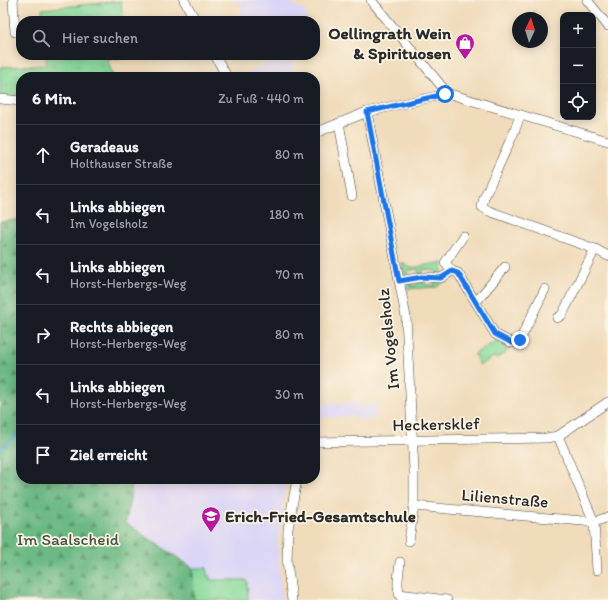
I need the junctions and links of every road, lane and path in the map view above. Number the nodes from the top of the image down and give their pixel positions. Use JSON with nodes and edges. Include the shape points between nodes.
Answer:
{"nodes":[{"id":1,"x":13,"y":0,"type":"edge"},
{"id":2,"x":184,"y":0,"type":"edge"},
{"id":3,"x":372,"y":0,"type":"edge"},
{"id":4,"x":587,"y":0,"type":"edge"},
{"id":5,"x":193,"y":16,"type":"edge"},
{"id":6,"x":608,"y":26,"type":"edge"},
{"id":7,"x":15,"y":32,"type":"dead end"},
{"id":8,"x":218,"y":60,"type":"edge"},
{"id":9,"x":224,"y":72,"type":"edge"},
{"id":10,"x":448,"y":94,"type":"junction"},
{"id":11,"x":0,"y":99,"type":"edge"},
{"id":12,"x":16,"y":101,"type":"edge"},
{"id":13,"x":367,"y":112,"type":"junction"},
{"id":14,"x":520,"y":115,"type":"junction"},
{"id":15,"x":339,"y":124,"type":"junction"},
{"id":16,"x":320,"y":130,"type":"edge"},
{"id":17,"x":608,"y":141,"type":"edge"},
{"id":18,"x":352,"y":196,"type":"dead end"},
{"id":19,"x":463,"y":236,"type":"dead end"},
{"id":20,"x":595,"y":249,"type":"junction"},
{"id":21,"x":608,"y":256,"type":"edge"},
{"id":22,"x":505,"y":267,"type":"dead end"},
{"id":23,"x":452,"y":271,"type":"junction"},
{"id":24,"x":399,"y":281,"type":"junction"},
{"id":25,"x":545,"y":289,"type":"dead end"},
{"id":26,"x":476,"y":302,"type":"junction"},
{"id":27,"x":557,"y":318,"type":"dead end"},
{"id":28,"x":608,"y":402,"type":"edge"},
{"id":29,"x":558,"y":436,"type":"junction"},
{"id":30,"x":412,"y":440,"type":"junction"},
{"id":31,"x":320,"y":442,"type":"edge"},
{"id":32,"x":296,"y":484,"type":"edge"},
{"id":33,"x":414,"y":506,"type":"junction"},
{"id":34,"x":608,"y":517,"type":"edge"},
{"id":35,"x":594,"y":522,"type":"junction"},
{"id":36,"x":409,"y":541,"type":"dead end"},
{"id":37,"x":400,"y":562,"type":"dead end"},
{"id":38,"x":597,"y":570,"type":"dead end"},
{"id":39,"x":401,"y":597,"type":"edge"},
{"id":40,"x":292,"y":600,"type":"edge"},
{"id":41,"x":447,"y":600,"type":"edge"}],
"edges":[{"from":1,"to":7,"type":"street"},
{"from":2,"to":5,"type":"street"},
{"from":3,"to":10,"type":"street"},
{"from":4,"to":6,"type":"street"},
{"from":8,"to":9,"type":"street"},
{"from":10,"to":13,"type":"street"},
{"from":10,"to":14,"type":"street"},
{"from":11,"to":12,"type":"street"},
{"from":13,"to":15,"type":"street"},
{"from":13,"to":24,"type":"street","name":"Im Vogelsholz"},
{"from":14,"to":17,"type":"street"},
{"from":14,"to":20,"type":"street","via":[[516,130],[482,206],[496,214]]},
{"from":15,"to":16,"type":"street"},
{"from":15,"to":18,"type":"street"},
{"from":19,"to":23,"type":"street","via":[[445,263]]},
{"from":20,"to":21,"type":"street"},
{"from":20,"to":27,"type":"street","via":[[562,315]]},
{"from":22,"to":26,"type":"street"},
{"from":23,"to":24,"type":"street","via":[[441,278],[422,277]]},
{"from":23,"to":26,"type":"street","via":[[458,273]]},
{"from":24,"to":30,"type":"street","name":"Im Vogelsholz","via":[[406,317]]},
{"from":25,"to":26,"type":"street","via":[[520,340],[512,343],[495,334]]},
{"from":28,"to":29,"type":"street","name":"Heckersklef"},
{"from":29,"to":30,"type":"street","name":"Heckersklef"},
{"from":29,"to":35,"type":"street"},
{"from":30,"to":31,"type":"street","name":"Heckersklef"},
{"from":30,"to":33,"type":"street","name":"Im Vogelsholz"},
{"from":32,"to":40,"type":"street","via":[[288,529],[287,562]]},
{"from":33,"to":35,"type":"street","name":"Lilienstraße"},
{"from":33,"to":36,"type":"street","name":"Im Vogelsholz"},
{"from":34,"to":35,"type":"street","name":"Lilienstraße"},
{"from":35,"to":38,"type":"street"},
{"from":37,"to":39,"type":"street","via":[[398,584]]},
{"from":39,"to":41,"type":"street"}]}
